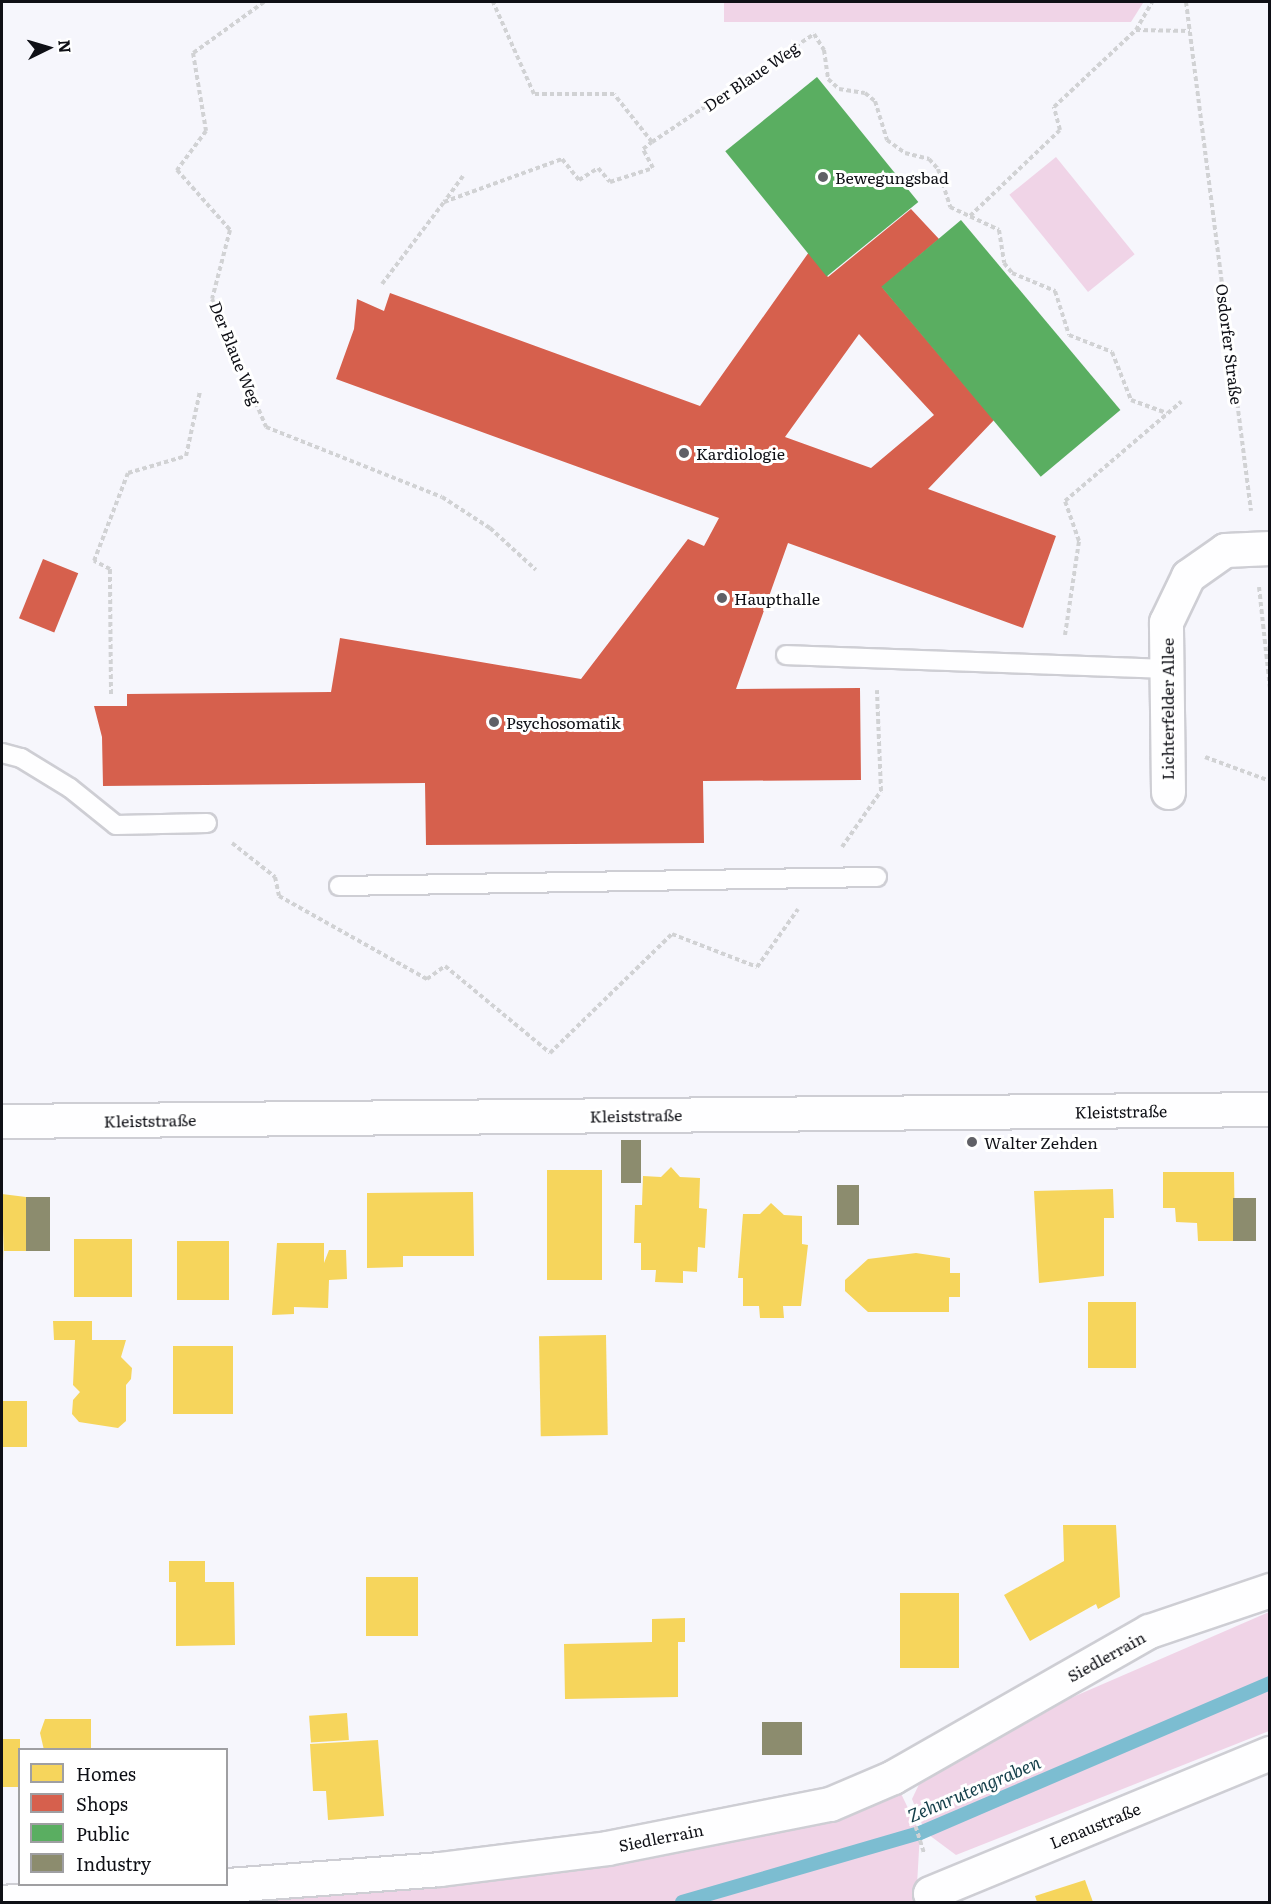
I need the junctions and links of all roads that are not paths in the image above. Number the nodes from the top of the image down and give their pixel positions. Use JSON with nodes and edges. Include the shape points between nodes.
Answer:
{"nodes":[{"id":1,"x":1262,"y":548,"type":"edge"},
{"id":2,"x":786,"y":655,"type":"dead end"},
{"id":3,"x":1166,"y":669,"type":"junction"},
{"id":4,"x":2,"y":753,"type":"edge"},
{"id":5,"x":1168,"y":792,"type":"dead end"},
{"id":6,"x":207,"y":823,"type":"dead end"},
{"id":7,"x":877,"y":877,"type":"dead end"},
{"id":8,"x":339,"y":886,"type":"dead end"},
{"id":9,"x":1269,"y":1109,"type":"edge"},
{"id":10,"x":2,"y":1121,"type":"edge"},
{"id":11,"x":1269,"y":1590,"type":"edge"},
{"id":12,"x":1269,"y":1753,"type":"edge"},
{"id":13,"x":228,"y":1885,"type":"edge"},
{"id":14,"x":214,"y":1886,"type":"edge"},
{"id":15,"x":932,"y":1898,"type":"edge"},
{"id":16,"x":2,"y":1902,"type":"edge"}],
"edges":[{"from":1,"to":3,"type":"street","name":"Lichterfelder Allee","via":[[1225,550],[1188,576],[1166,622]]},
{"from":2,"to":3,"type":"lane"},
{"from":3,"to":5,"type":"street","name":"Lichterfelder Allee"},
{"from":4,"to":6,"type":"lane","via":[[70,788],[116,825]]},
{"from":7,"to":8,"type":"lane"},
{"from":9,"to":10,"type":"street","name":"Kleiststraße"},
{"from":11,"to":13,"type":"street","name":"Siedlerrain","via":[[1149,1631],[893,1777],[830,1804],[607,1848],[440,1869]]},
{"from":12,"to":15,"type":"street","name":"Lenaustraße"},
{"from":14,"to":16,"type":"street","name":"Siedlerrain"}]}
